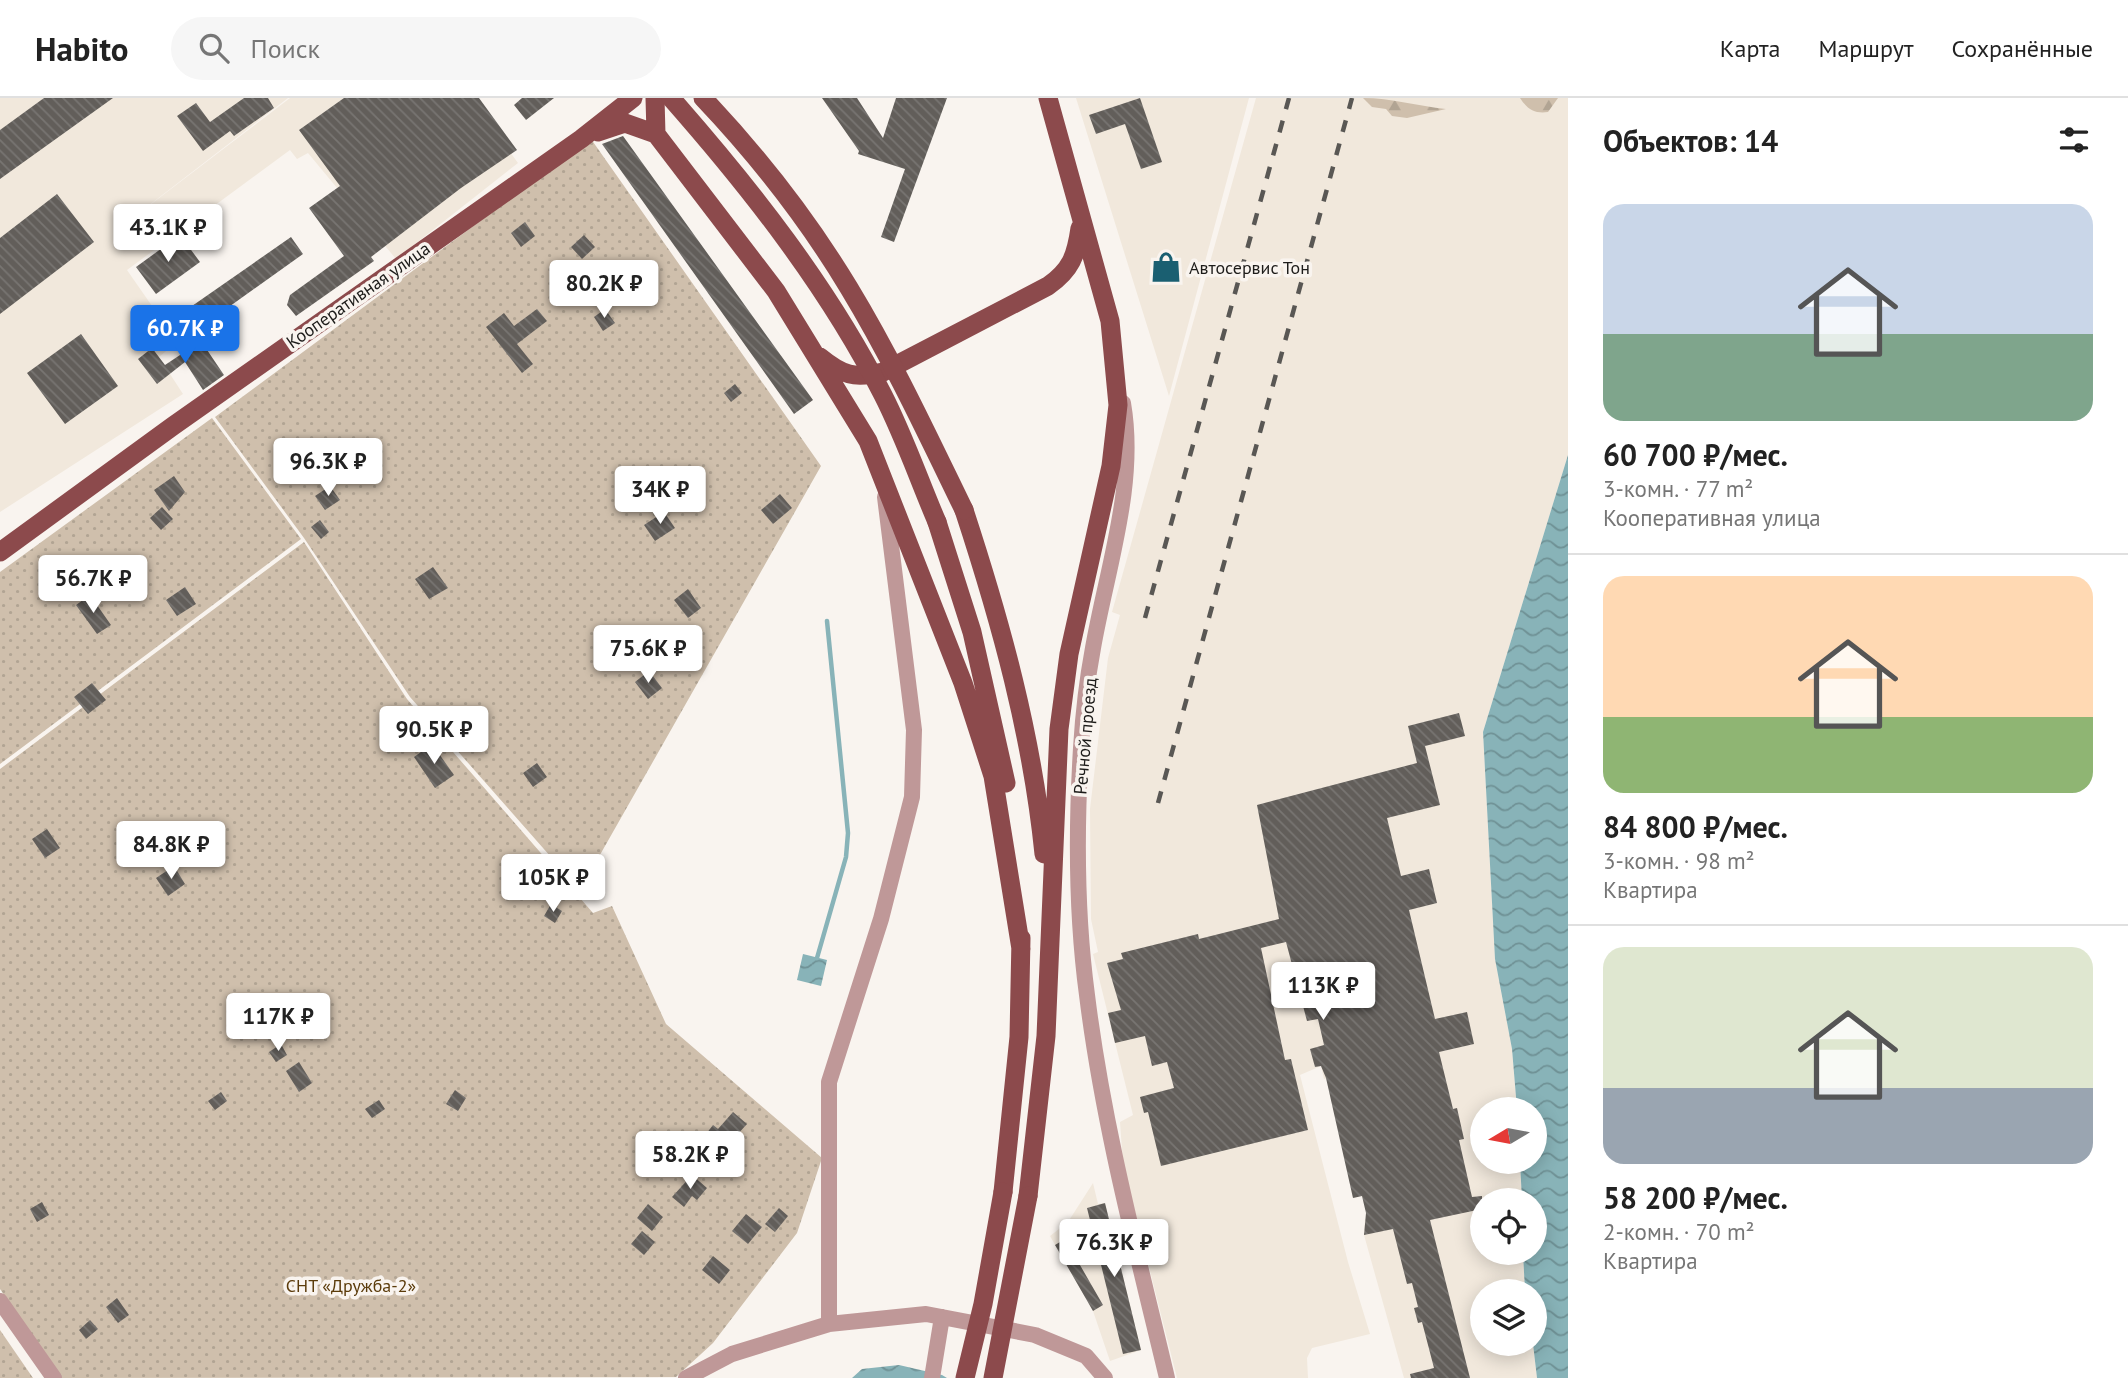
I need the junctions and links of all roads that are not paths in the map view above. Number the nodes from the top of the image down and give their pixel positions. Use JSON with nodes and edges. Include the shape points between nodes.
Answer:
{"nodes":[{"id":1,"x":633,"y":98,"type":"edge"},
{"id":2,"x":655,"y":98,"type":"edge"},
{"id":3,"x":671,"y":98,"type":"edge"},
{"id":4,"x":704,"y":98,"type":"edge"},
{"id":5,"x":1048,"y":98,"type":"edge"},
{"id":6,"x":656,"y":134,"type":"junction"},
{"id":7,"x":581,"y":139,"type":"junction"},
{"id":8,"x":1082,"y":216,"type":"junction"},
{"id":9,"x":812,"y":351,"type":"junction"},
{"id":10,"x":1115,"y":359,"type":"junction"},
{"id":11,"x":882,"y":477,"type":"junction"},
{"id":12,"x":0,"y":552,"type":"edge"},
{"id":13,"x":1050,"y":917,"type":"junction"},
{"id":14,"x":1021,"y":949,"type":"junction"},
{"id":15,"x":0,"y":1301,"type":"edge"},
{"id":16,"x":942,"y":1317,"type":"junction"},
{"id":17,"x":829,"y":1324,"type":"junction"},
{"id":18,"x":54,"y":1378,"type":"edge"},
{"id":19,"x":686,"y":1378,"type":"edge"},
{"id":20,"x":932,"y":1378,"type":"edge"},
{"id":21,"x":965,"y":1378,"type":"edge"},
{"id":22,"x":993,"y":1378,"type":"edge"},
{"id":23,"x":1105,"y":1378,"type":"edge"},
{"id":24,"x":1167,"y":1378,"type":"edge"}],
"edges":[{"from":1,"to":7,"type":"main road"},
{"from":2,"to":6,"type":"main road"},
{"from":3,"to":14,"type":"main road","bridge":true,"via":[[766,211],[829,303],[884,396],[937,523],[972,632],[1000,751],[1010,809]]},
{"from":4,"to":13,"type":"main road","bridge":true,"via":[[786,195],[849,287],[964,510],[1000,619],[1027,734]]},
{"from":5,"to":8,"type":"main road","name":"Речной проезд"},
{"from":6,"to":7,"type":"main road","via":[[625,123]]},
{"from":6,"to":9,"type":"main road","via":[[776,291]]},
{"from":7,"to":12,"type":"main road","name":"Кооперативная улица"},
{"from":8,"to":9,"type":"main road","via":[[1076,256],[1066,274],[883,372],[861,377],[836,370]]},
{"from":8,"to":10,"type":"main road","name":"Речной проезд","via":[[1110,321]]},
{"from":9,"to":11,"type":"main road","via":[[868,441]]},
{"from":10,"to":13,"type":"main road","via":[[1116,437],[1069,654],[1059,729]]},
{"from":10,"to":24,"type":"street","name":"Речной проезд","via":[[1127,428],[1126,464],[1081,745],[1079,912],[1095,1049],[1122,1192]]},
{"from":11,"to":14,"type":"main road","via":[[963,683],[992,776]]},
{"from":11,"to":17,"type":"street","via":[[914,730],[912,797],[881,919],[830,1082]]},
{"from":13,"to":22,"type":"main road","bridge":true,"via":[[1046,1035],[1028,1196]]},
{"from":14,"to":21,"type":"main road","bridge":true,"via":[[1019,1037],[1003,1192]]},
{"from":15,"to":18,"type":"street"},
{"from":16,"to":17,"type":"street","via":[[926,1314]]},
{"from":16,"to":20,"type":"street"},
{"from":16,"to":23,"type":"street","via":[[1035,1335],[1086,1356]]},
{"from":17,"to":19,"type":"street","via":[[732,1354]]}]}
